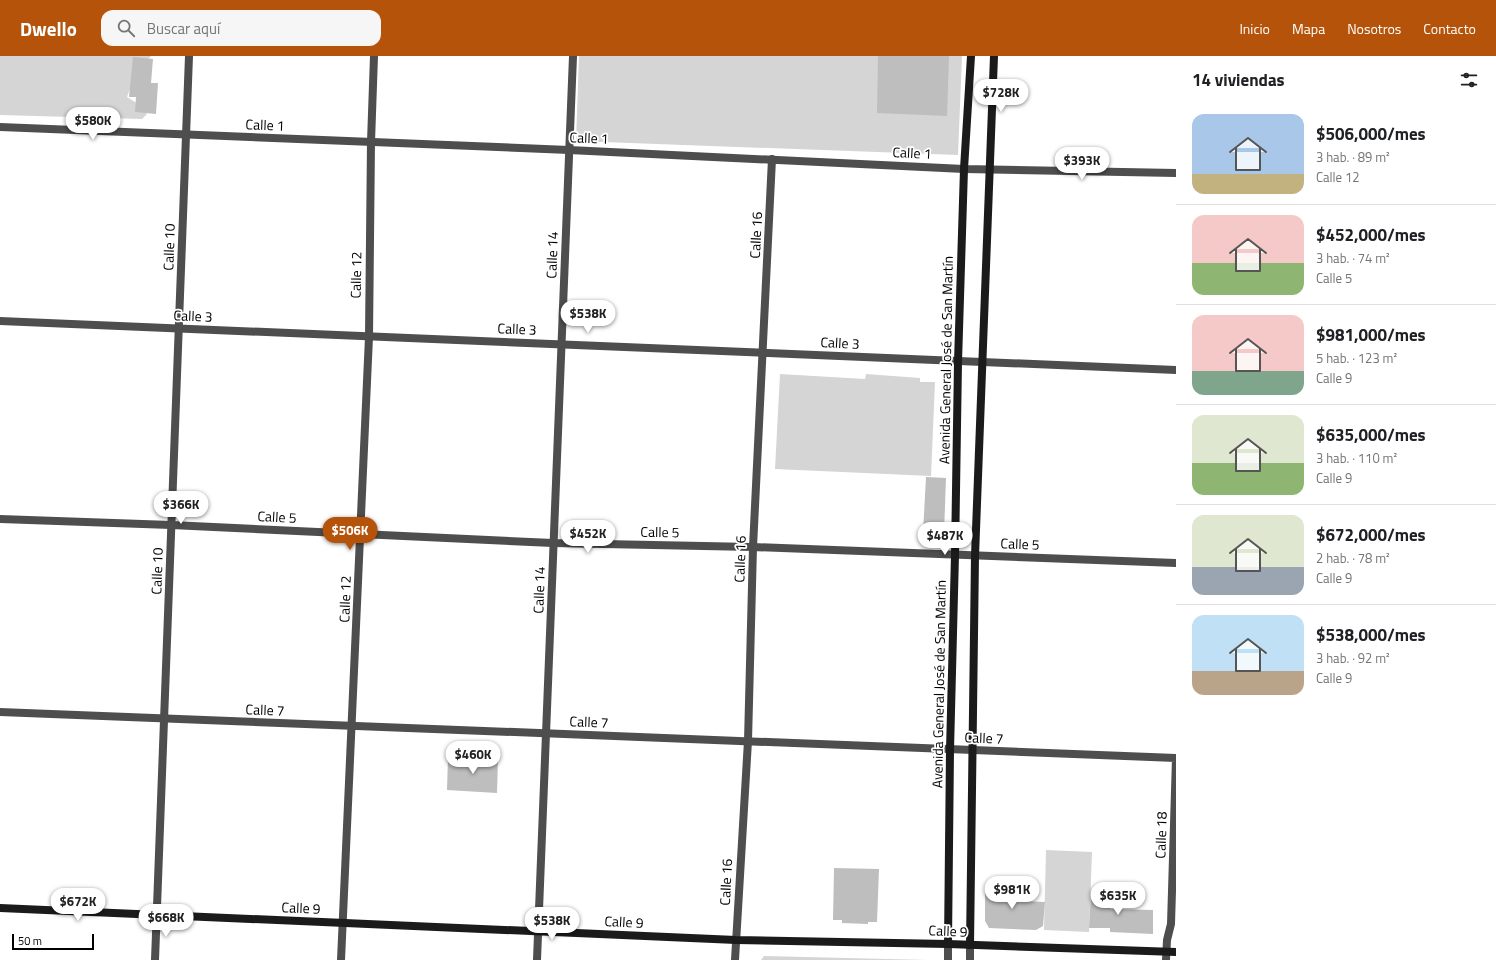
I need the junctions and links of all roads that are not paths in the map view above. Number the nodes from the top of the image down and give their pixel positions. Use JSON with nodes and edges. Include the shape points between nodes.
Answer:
{"nodes":[{"id":1,"x":189,"y":56,"type":"edge"},
{"id":2,"x":374,"y":56,"type":"edge"},
{"id":3,"x":573,"y":56,"type":"edge"},
{"id":4,"x":971,"y":56,"type":"edge"},
{"id":5,"x":994,"y":56,"type":"edge"},
{"id":6,"x":0,"y":127,"type":"edge"},
{"id":7,"x":186,"y":135,"type":"junction"},
{"id":8,"x":371,"y":142,"type":"junction"},
{"id":9,"x":569,"y":150,"type":"junction"},
{"id":10,"x":772,"y":159,"type":"junction"},
{"id":11,"x":964,"y":169,"type":"junction"},
{"id":12,"x":989,"y":169,"type":"junction"},
{"id":13,"x":1176,"y":173,"type":"edge"},
{"id":14,"x":0,"y":321,"type":"edge"},
{"id":15,"x":179,"y":328,"type":"junction"},
{"id":16,"x":369,"y":337,"type":"junction"},
{"id":17,"x":561,"y":343,"type":"junction"},
{"id":18,"x":763,"y":352,"type":"junction"},
{"id":19,"x":958,"y":362,"type":"junction"},
{"id":20,"x":982,"y":362,"type":"junction"},
{"id":21,"x":1176,"y":370,"type":"edge"},
{"id":22,"x":0,"y":519,"type":"edge"},
{"id":23,"x":172,"y":525,"type":"junction"},
{"id":24,"x":360,"y":533,"type":"junction"},
{"id":25,"x":554,"y":543,"type":"junction"},
{"id":26,"x":753,"y":547,"type":"junction"},
{"id":27,"x":955,"y":555,"type":"junction"},
{"id":28,"x":975,"y":556,"type":"junction"},
{"id":29,"x":1176,"y":563,"type":"edge"},
{"id":30,"x":0,"y":712,"type":"edge"},
{"id":31,"x":164,"y":719,"type":"junction"},
{"id":32,"x":352,"y":726,"type":"junction"},
{"id":33,"x":546,"y":734,"type":"junction"},
{"id":34,"x":748,"y":741,"type":"junction"},
{"id":35,"x":950,"y":750,"type":"junction"},
{"id":36,"x":973,"y":750,"type":"junction"},
{"id":37,"x":1176,"y":758,"type":"edge"},
{"id":38,"x":0,"y":908,"type":"edge"},
{"id":39,"x":157,"y":915,"type":"junction"},
{"id":40,"x":342,"y":922,"type":"junction"},
{"id":41,"x":538,"y":931,"type":"junction"},
{"id":42,"x":736,"y":940,"type":"junction"},
{"id":43,"x":948,"y":944,"type":"junction"},
{"id":44,"x":970,"y":945,"type":"junction"},
{"id":45,"x":1176,"y":952,"type":"edge"},
{"id":46,"x":1166,"y":956,"type":"edge"},
{"id":47,"x":155,"y":960,"type":"edge"},
{"id":48,"x":341,"y":960,"type":"edge"},
{"id":49,"x":537,"y":960,"type":"edge"},
{"id":50,"x":735,"y":960,"type":"edge"},
{"id":51,"x":948,"y":960,"type":"edge"},
{"id":52,"x":970,"y":960,"type":"edge"}],
"edges":[{"from":1,"to":7,"type":"street","name":"Calle 10"},
{"from":2,"to":8,"type":"street","name":"Calle 12"},
{"from":3,"to":9,"type":"street","name":"Calle 14"},
{"from":4,"to":11,"type":"main road","name":"Avenida General José de San Martín"},
{"from":5,"to":12,"type":"main road"},
{"from":6,"to":7,"type":"street","name":"Calle 1"},
{"from":7,"to":8,"type":"street","name":"Calle 1"},
{"from":7,"to":15,"type":"street","name":"Calle 10"},
{"from":8,"to":9,"type":"street","name":"Calle 1"},
{"from":8,"to":16,"type":"street","name":"Calle 12"},
{"from":9,"to":10,"type":"street","name":"Calle 1"},
{"from":9,"to":17,"type":"street","name":"Calle 14"},
{"from":10,"to":11,"type":"street","name":"Calle 1"},
{"from":10,"to":18,"type":"street","name":"Calle 16"},
{"from":11,"to":12,"type":"street","name":"Calle 1"},
{"from":11,"to":19,"type":"main road","name":"Avenida General José de San Martín"},
{"from":12,"to":13,"type":"street","name":"Calle 1"},
{"from":12,"to":20,"type":"main road"},
{"from":14,"to":15,"type":"street","name":"Calle 3"},
{"from":15,"to":16,"type":"street","name":"Calle 3"},
{"from":15,"to":23,"type":"street","name":"Calle 10"},
{"from":16,"to":17,"type":"street","name":"Calle 3"},
{"from":16,"to":24,"type":"street","name":"Calle 12"},
{"from":17,"to":18,"type":"street","name":"Calle 3"},
{"from":17,"to":25,"type":"street","name":"Calle 14"},
{"from":18,"to":19,"type":"street","name":"Calle 3"},
{"from":18,"to":26,"type":"street","name":"Calle 16"},
{"from":19,"to":20,"type":"street","name":"Calle 3"},
{"from":19,"to":27,"type":"main road","name":"Avenida General José de San Martín"},
{"from":20,"to":21,"type":"street","name":"Calle 3"},
{"from":20,"to":28,"type":"main road"},
{"from":22,"to":23,"type":"street","name":"Calle 5"},
{"from":23,"to":24,"type":"street","name":"Calle 5"},
{"from":23,"to":31,"type":"street","name":"Calle 10"},
{"from":24,"to":25,"type":"street","name":"Calle 5"},
{"from":24,"to":32,"type":"street","name":"Calle 12"},
{"from":25,"to":26,"type":"street","name":"Calle 5"},
{"from":25,"to":33,"type":"street","name":"Calle 14"},
{"from":26,"to":27,"type":"street","name":"Calle 5"},
{"from":26,"to":34,"type":"street","name":"Calle 16"},
{"from":27,"to":28,"type":"street","name":"Calle 5"},
{"from":27,"to":35,"type":"main road","name":"Avenida General José de San Martín"},
{"from":28,"to":29,"type":"street","name":"Calle 5"},
{"from":28,"to":36,"type":"main road"},
{"from":30,"to":31,"type":"street","name":"Calle 7"},
{"from":31,"to":32,"type":"street","name":"Calle 7"},
{"from":31,"to":39,"type":"street","name":"Calle 10"},
{"from":32,"to":33,"type":"street","name":"Calle 7"},
{"from":32,"to":40,"type":"street","name":"Calle 12"},
{"from":33,"to":34,"type":"street","name":"Calle 7"},
{"from":33,"to":41,"type":"street","name":"Calle 14"},
{"from":34,"to":35,"type":"street","name":"Calle 7"},
{"from":34,"to":42,"type":"street","name":"Calle 16"},
{"from":35,"to":36,"type":"street","name":"Calle 7"},
{"from":35,"to":43,"type":"main road","name":"Avenida General José de San Martín"},
{"from":36,"to":37,"type":"street","name":"Calle 7"},
{"from":36,"to":44,"type":"main road"},
{"from":37,"to":46,"type":"street","name":"Calle 18","via":[[1171,924]]},
{"from":38,"to":39,"type":"main road","name":"Calle 9"},
{"from":39,"to":40,"type":"main road","name":"Calle 9"},
{"from":39,"to":47,"type":"street","name":"Calle 10"},
{"from":40,"to":41,"type":"main road","name":"Calle 9"},
{"from":40,"to":48,"type":"street","name":"Calle 12"},
{"from":41,"to":42,"type":"main road","name":"Calle 9"},
{"from":41,"to":49,"type":"street","name":"Calle 14"},
{"from":42,"to":43,"type":"main road","name":"Calle 9"},
{"from":42,"to":50,"type":"street","name":"Calle 16"},
{"from":43,"to":44,"type":"main road","name":"Calle 9"},
{"from":43,"to":51,"type":"street","name":"Avenida General José de San Martín"},
{"from":44,"to":46,"type":"main road","name":"Calle 9"},
{"from":44,"to":52,"type":"street"},
{"from":45,"to":46,"type":"main road","name":"Calle 9"}]}
